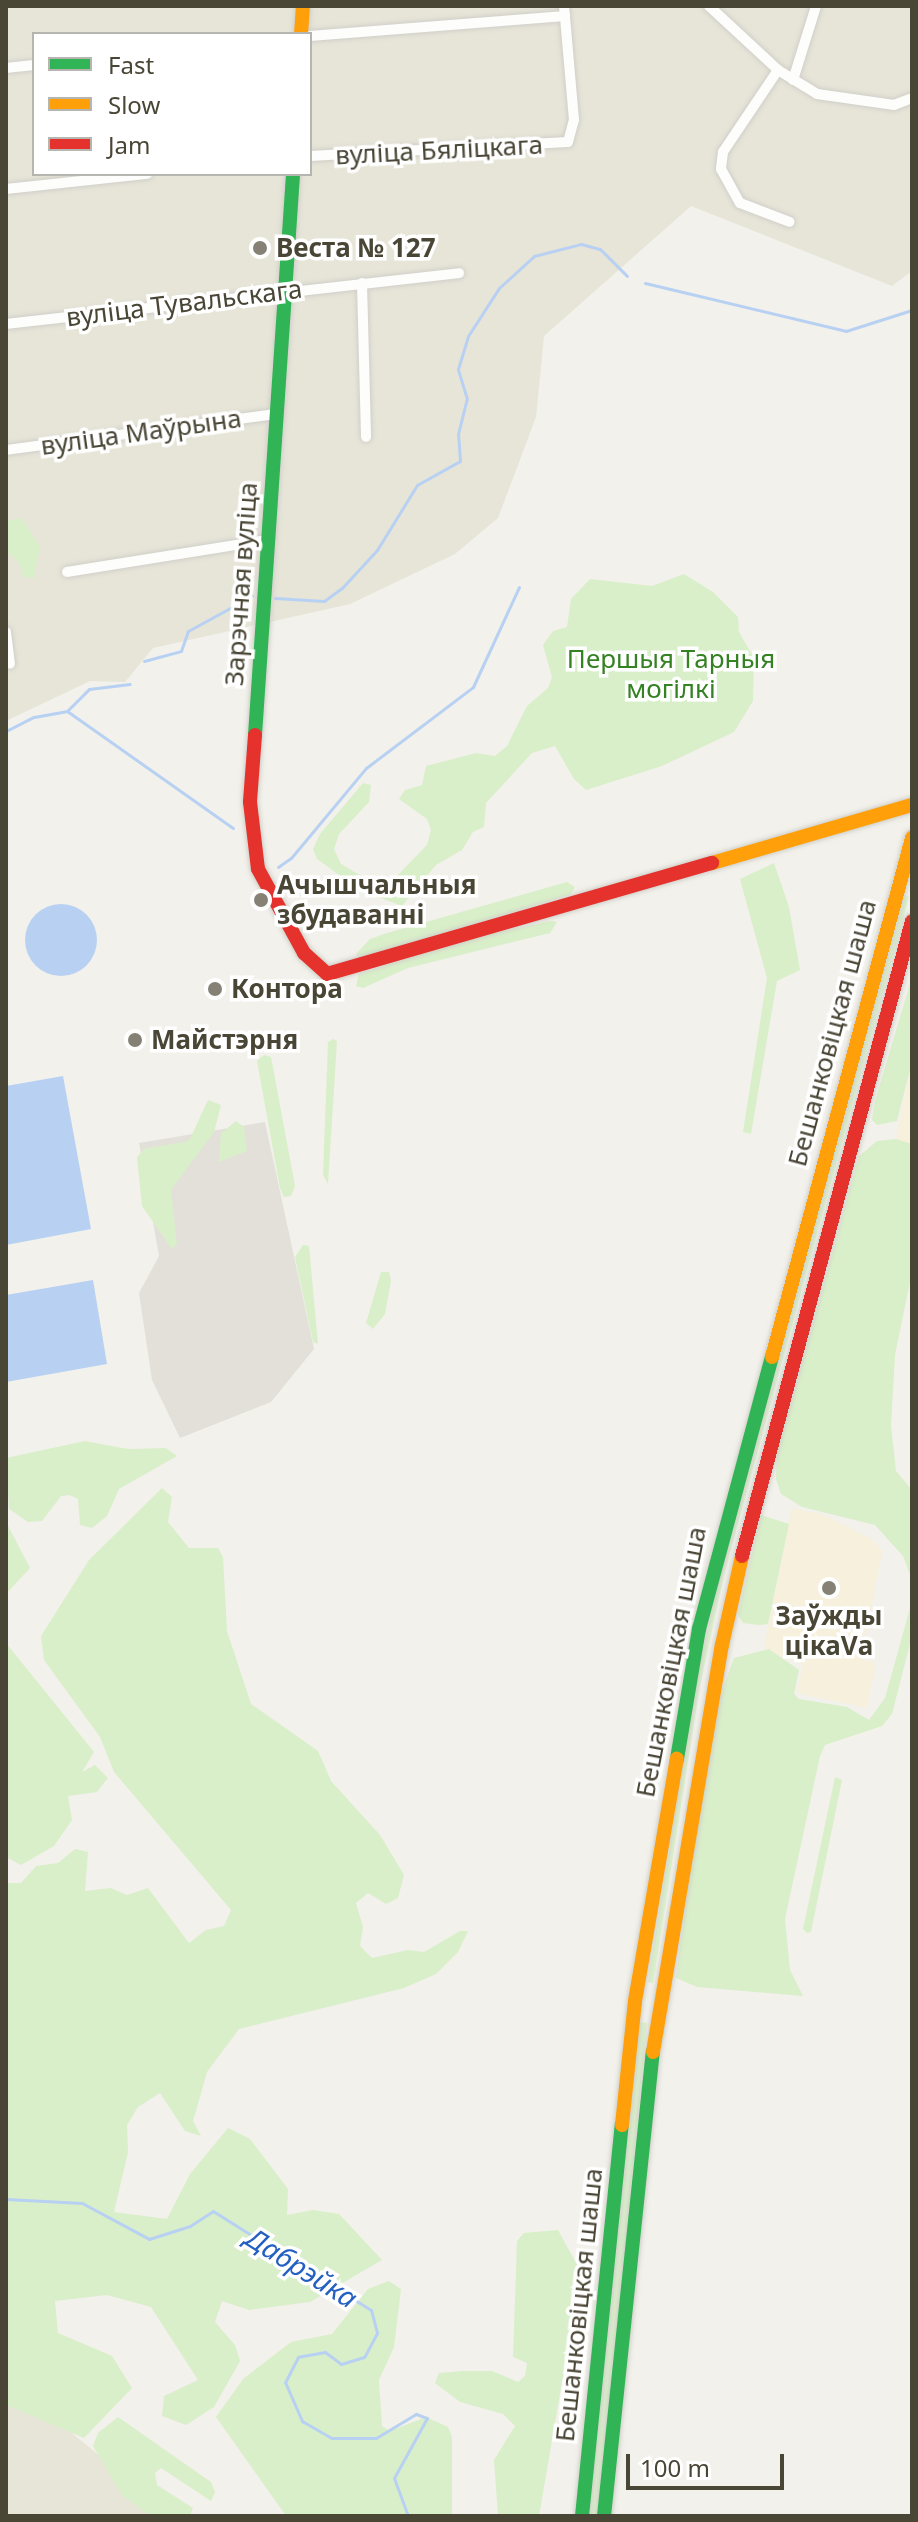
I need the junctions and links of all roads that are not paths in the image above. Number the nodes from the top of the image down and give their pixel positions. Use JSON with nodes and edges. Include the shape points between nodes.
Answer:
{"nodes":[{"id":1,"x":303,"y":6,"type":"edge"},
{"id":2,"x":709,"y":6,"type":"edge"},
{"id":3,"x":816,"y":6,"type":"edge"},
{"id":4,"x":564,"y":11,"type":"edge"},
{"id":5,"x":301,"y":32,"type":"edge"},
{"id":6,"x":312,"y":36,"type":"edge"},
{"id":7,"x":32,"y":65,"type":"edge"},
{"id":8,"x":6,"y":68,"type":"edge"},
{"id":9,"x":778,"y":70,"type":"junction"},
{"id":10,"x":793,"y":80,"type":"junction"},
{"id":11,"x":911,"y":100,"type":"edge"},
{"id":12,"x":312,"y":156,"type":"edge"},
{"id":13,"x":128,"y":176,"type":"edge"},
{"id":14,"x":293,"y":176,"type":"edge"},
{"id":15,"x":6,"y":189,"type":"edge"},
{"id":16,"x":790,"y":222,"type":"dead end"},
{"id":17,"x":459,"y":273,"type":"dead end"},
{"id":18,"x":362,"y":283,"type":"junction"},
{"id":19,"x":285,"y":289,"type":"junction"},
{"id":20,"x":6,"y":324,"type":"edge"},
{"id":21,"x":277,"y":414,"type":"junction"},
{"id":22,"x":366,"y":437,"type":"dead end"},
{"id":23,"x":6,"y":450,"type":"edge"},
{"id":24,"x":267,"y":540,"type":"junction"},
{"id":25,"x":67,"y":572,"type":"dead end"},
{"id":26,"x":6,"y":632,"type":"edge"},
{"id":27,"x":10,"y":664,"type":"dead end"},
{"id":28,"x":912,"y":805,"type":"edge"},
{"id":29,"x":912,"y":838,"type":"edge"},
{"id":30,"x":912,"y":921,"type":"edge"},
{"id":31,"x":635,"y":2001,"type":"junction"},
{"id":32,"x":658,"y":2003,"type":"junction"},
{"id":33,"x":582,"y":2516,"type":"edge"},
{"id":34,"x":604,"y":2516,"type":"edge"}],
"edges":[{"from":1,"to":5,"type":"main road"},
{"from":2,"to":9,"type":"street"},
{"from":3,"to":10,"type":"street"},
{"from":4,"to":6,"type":"street"},
{"from":4,"to":12,"type":"street","name":"вуліца Бяліцкага","via":[[574,120],[568,142]]},
{"from":7,"to":8,"type":"street"},
{"from":9,"to":10,"type":"street"},
{"from":9,"to":16,"type":"street","via":[[723,152],[721,169],[740,203]]},
{"from":10,"to":11,"type":"street","via":[[838,100]]},
{"from":13,"to":15,"type":"street"},
{"from":14,"to":19,"type":"main road","name":"Зарэчная вуліца"},
{"from":17,"to":18,"type":"street","name":"вуліца Тувальскага"},
{"from":18,"to":19,"type":"street","name":"вуліца Тувальскага"},
{"from":18,"to":22,"type":"street"},
{"from":19,"to":20,"type":"street","name":"вуліца Тувальскага"},
{"from":19,"to":21,"type":"main road","name":"Зарэчная вуліца"},
{"from":21,"to":23,"type":"street","name":"вуліца Маўрына"},
{"from":21,"to":24,"type":"main road","name":"Зарэчная вуліца"},
{"from":24,"to":25,"type":"street"},
{"from":24,"to":28,"type":"main road","name":"Зарэчная вуліца","via":[[252,836],[269,896],[304,953],[327,974]]},
{"from":26,"to":27,"type":"street"},
{"from":29,"to":31,"type":"main road","name":"Бешанковіцкая шаша","via":[[717,1548]]},
{"from":30,"to":32,"type":"main road","name":"Бешанковіцкая шаша","via":[[757,1491],[722,1645]]},
{"from":31,"to":32,"type":"street"},
{"from":31,"to":33,"type":"main road","name":"Бешанковіцкая шаша"},
{"from":32,"to":34,"type":"main road","name":"Бешанковіцкая шаша"}]}
